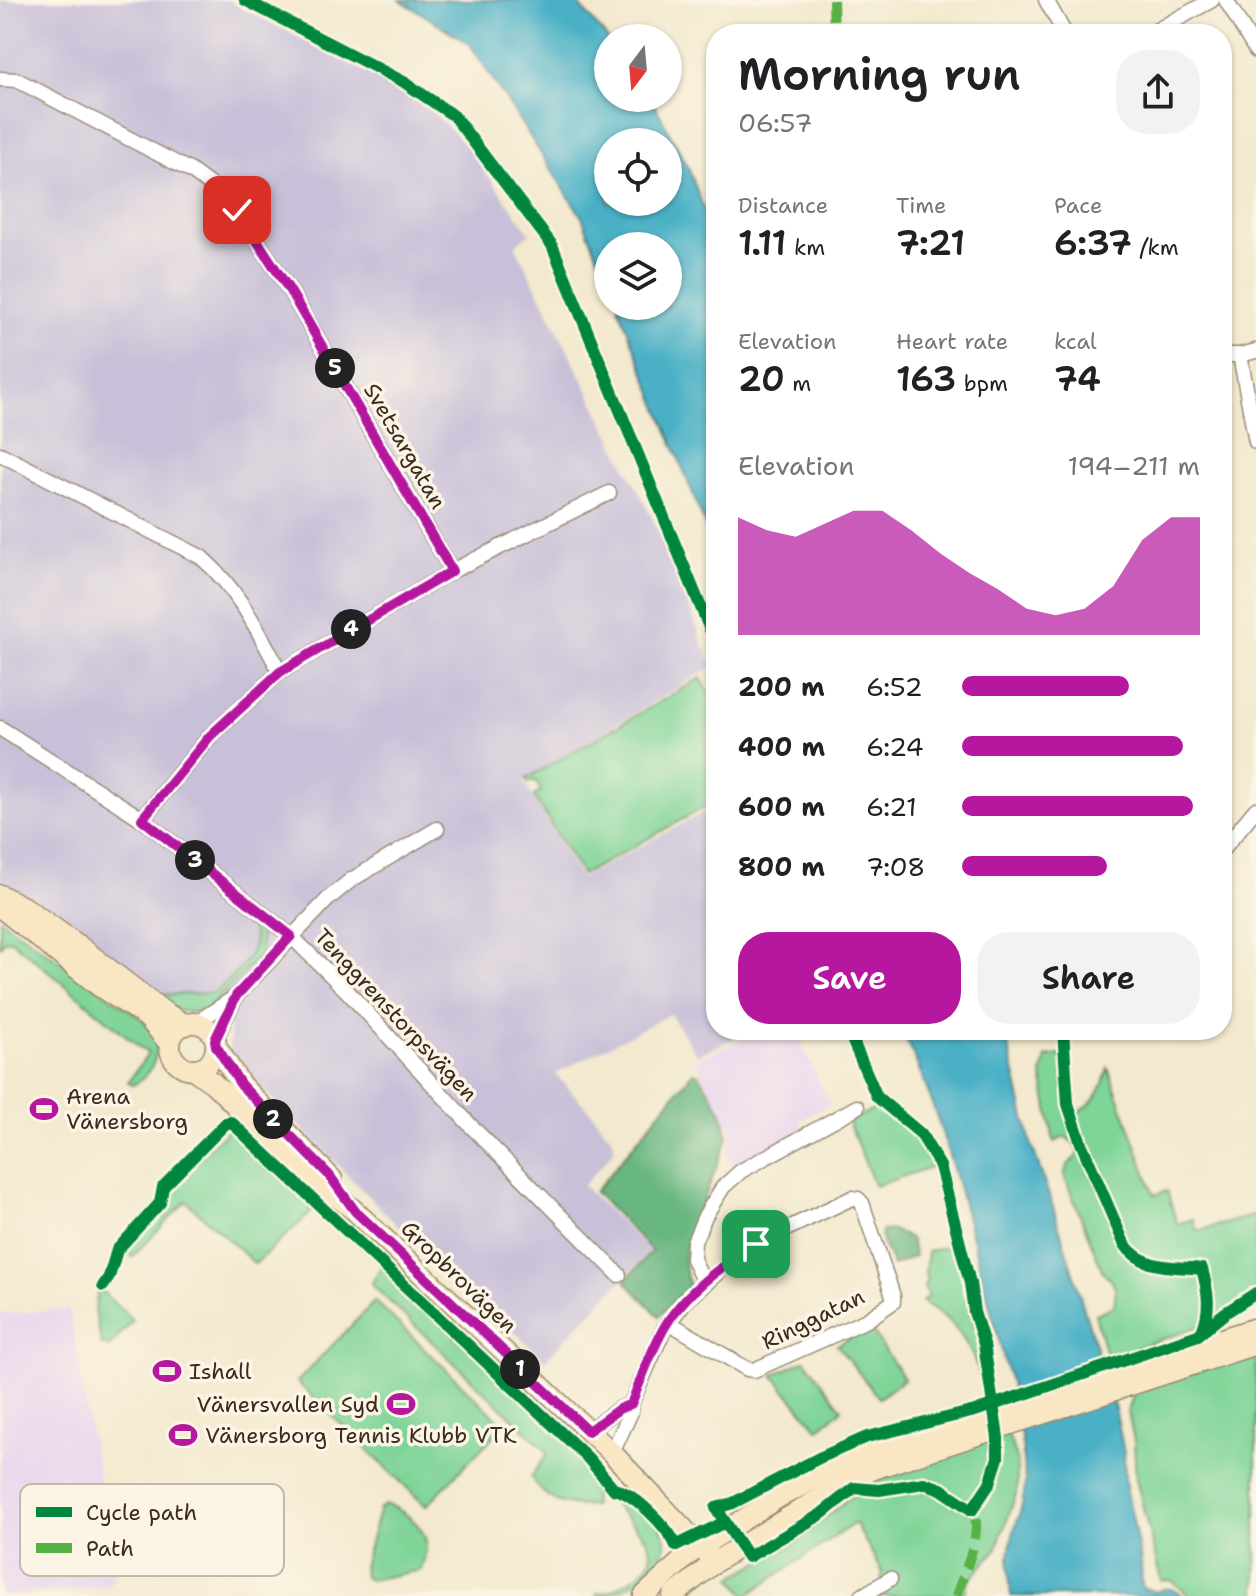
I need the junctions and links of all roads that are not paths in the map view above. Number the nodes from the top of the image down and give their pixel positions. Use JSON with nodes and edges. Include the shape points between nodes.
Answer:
{"nodes":[{"id":1,"x":1046,"y":0,"type":"edge"},
{"id":2,"x":1212,"y":0,"type":"edge"},
{"id":3,"x":1226,"y":0,"type":"edge"},
{"id":4,"x":1059,"y":24,"type":"edge"},
{"id":5,"x":1168,"y":24,"type":"edge"},
{"id":6,"x":1256,"y":51,"type":"edge"},
{"id":7,"x":0,"y":79,"type":"edge"},
{"id":8,"x":1256,"y":351,"type":"edge"},
{"id":9,"x":1232,"y":355,"type":"edge"},
{"id":10,"x":1240,"y":355,"type":"junction"},
{"id":11,"x":1256,"y":442,"type":"edge"},
{"id":12,"x":0,"y":454,"type":"edge"},
{"id":13,"x":609,"y":493,"type":"dead end"},
{"id":14,"x":452,"y":571,"type":"junction"},
{"id":15,"x":280,"y":672,"type":"junction"},
{"id":16,"x":0,"y":728,"type":"edge"},
{"id":17,"x":1256,"y":809,"type":"edge"},
{"id":18,"x":142,"y":819,"type":"junction"},
{"id":19,"x":437,"y":829,"type":"dead end"},
{"id":20,"x":1232,"y":838,"type":"edge"},
{"id":21,"x":0,"y":895,"type":"edge"},
{"id":22,"x":0,"y":907,"type":"edge"},
{"id":23,"x":291,"y":936,"type":"junction"},
{"id":24,"x":236,"y":996,"type":"junction"},
{"id":25,"x":190,"y":1024,"type":"junction"},
{"id":26,"x":215,"y":1043,"type":"junction"},
{"id":27,"x":170,"y":1044,"type":"junction"},
{"id":28,"x":193,"y":1069,"type":"junction"},
{"id":29,"x":857,"y":1107,"type":"dead end"},
{"id":30,"x":355,"y":1211,"type":"junction"},
{"id":31,"x":619,"y":1275,"type":"dead end"},
{"id":32,"x":704,"y":1283,"type":"junction"},
{"id":33,"x":668,"y":1322,"type":"junction"},
{"id":34,"x":1256,"y":1328,"type":"edge"},
{"id":35,"x":1256,"y":1344,"type":"edge"},
{"id":36,"x":1132,"y":1377,"type":"junction"},
{"id":37,"x":631,"y":1404,"type":"junction"},
{"id":38,"x":980,"y":1427,"type":"junction"},
{"id":39,"x":588,"y":1431,"type":"junction"},
{"id":40,"x":612,"y":1453,"type":"junction"},
{"id":41,"x":700,"y":1547,"type":"junction"},
{"id":42,"x":715,"y":1562,"type":"junction"},
{"id":43,"x":890,"y":1579,"type":"dead end"},
{"id":44,"x":644,"y":1596,"type":"edge"},
{"id":45,"x":673,"y":1596,"type":"edge"},
{"id":46,"x":862,"y":1596,"type":"edge"}],
"edges":[{"from":1,"to":4,"type":"street"},
{"from":2,"to":5,"type":"street"},
{"from":3,"to":6,"type":"street"},
{"from":7,"to":14,"type":"street","name":"Svetsargatan","via":[[17,80],[191,171],[237,210],[290,291]]},
{"from":8,"to":10,"type":"street"},
{"from":9,"to":10,"type":"street"},
{"from":10,"to":11,"type":"street"},
{"from":12,"to":15,"type":"street","via":[[201,557],[250,615]]},
{"from":13,"to":14,"type":"street"},
{"from":14,"to":15,"type":"street"},
{"from":15,"to":18,"type":"street","via":[[210,736]]},
{"from":16,"to":18,"type":"street","name":"Tenggrenstorpsvägen"},
{"from":17,"to":20,"type":"street"},
{"from":18,"to":23,"type":"street","name":"Tenggrenstorpsvägen"},
{"from":19,"to":23,"type":"street","via":[[351,880]]},
{"from":21,"to":25,"type":"street","via":[[27,909],[164,1012]]},
{"from":22,"to":27,"type":"street","via":[[147,1017]]},
{"from":23,"to":24,"type":"street"},
{"from":23,"to":31,"type":"street","name":"Tenggrenstorpsvägen"},
{"from":24,"to":25,"type":"street"},
{"from":24,"to":26,"type":"street"},
{"from":25,"to":26,"type":"street","via":[[207,1029]]},
{"from":25,"to":27,"type":"street","via":[[176,1031]]},
{"from":26,"to":28,"type":"street","via":[[208,1063]]},
{"from":26,"to":30,"type":"street","name":"Gropbrovägen","via":[[241,1085],[329,1175]]},
{"from":27,"to":28,"type":"street","via":[[177,1063]]},
{"from":28,"to":30,"type":"street","name":"Gropbrovägen"},
{"from":29,"to":32,"type":"street","via":[[741,1171],[723,1187],[692,1251]]},
{"from":30,"to":39,"type":"street","name":"Gropbrovägen"},
{"from":32,"to":33,"type":"street","name":"Ringgatan"},
{"from":32,"to":33,"type":"street","name":"Ringgatan","via":[[761,1241],[852,1198],[862,1203],[893,1302],[867,1320],[754,1370]]},
{"from":33,"to":37,"type":"street","name":"Ringgatan"},
{"from":34,"to":36,"type":"street"},
{"from":35,"to":36,"type":"street"},
{"from":36,"to":38,"type":"street"},
{"from":37,"to":39,"type":"street"},
{"from":37,"to":40,"type":"street","name":"Ringgatan"},
{"from":38,"to":41,"type":"street","via":[[859,1456],[779,1497]]},
{"from":38,"to":42,"type":"street","via":[[873,1469]]},
{"from":39,"to":40,"type":"street","name":"Gropbrovägen"},
{"from":40,"to":41,"type":"street","name":"Gropbrovägen"},
{"from":41,"to":42,"type":"street","name":"Gropbrovägen"},
{"from":41,"to":44,"type":"street"},
{"from":42,"to":45,"type":"street"},
{"from":43,"to":46,"type":"street"}]}
